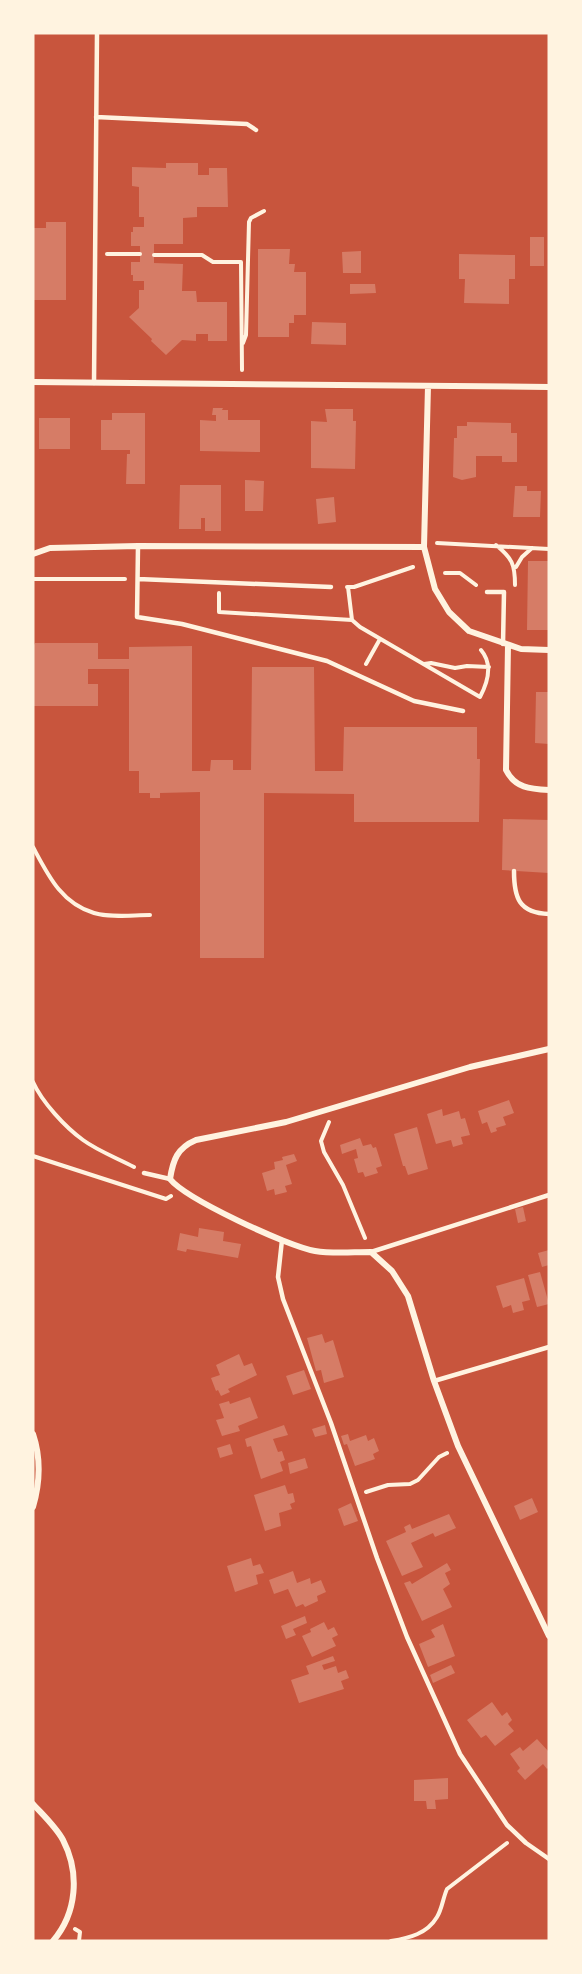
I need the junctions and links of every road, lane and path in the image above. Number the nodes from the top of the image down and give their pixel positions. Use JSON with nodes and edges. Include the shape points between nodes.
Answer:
{"nodes":[{"id":1,"x":97,"y":33,"type":"edge"},
{"id":2,"x":96,"y":117,"type":"junction"},
{"id":3,"x":256,"y":130,"type":"dead end"},
{"id":4,"x":264,"y":211,"type":"dead end"},
{"id":5,"x":95,"y":254,"type":"junction"},
{"id":6,"x":140,"y":254,"type":"dead end"},
{"id":7,"x":154,"y":255,"type":"dead end"},
{"id":8,"x":242,"y":347,"type":"junction"},
{"id":9,"x":242,"y":374,"type":"dead end"},
{"id":10,"x":33,"y":382,"type":"edge"},
{"id":11,"x":94,"y":383,"type":"junction"},
{"id":12,"x":428,"y":387,"type":"junction"},
{"id":13,"x":549,"y":387,"type":"edge"},
{"id":14,"x":424,"y":544,"type":"junction"},
{"id":15,"x":138,"y":546,"type":"junction"},
{"id":16,"x":533,"y":548,"type":"junction"},
{"id":17,"x":549,"y":549,"type":"edge"},
{"id":18,"x":33,"y":554,"type":"edge"},
{"id":19,"x":413,"y":567,"type":"dead end"},
{"id":20,"x":515,"y":568,"type":"dead end"},
{"id":21,"x":448,"y":573,"type":"dead end"},
{"id":22,"x":33,"y":579,"type":"edge"},
{"id":23,"x":138,"y":579,"type":"junction"},
{"id":24,"x":219,"y":581,"type":"junction"},
{"id":25,"x":331,"y":587,"type":"dead end"},
{"id":26,"x":348,"y":587,"type":"dead end"},
{"id":27,"x":354,"y":587,"type":"dead end"},
{"id":28,"x":486,"y":592,"type":"joint"},
{"id":29,"x":352,"y":620,"type":"junction"},
{"id":30,"x":381,"y":639,"type":"junction"},
{"id":31,"x":506,"y":644,"type":"junction"},
{"id":32,"x":549,"y":650,"type":"edge"},
{"id":33,"x":370,"y":656,"type":"dead end"},
{"id":34,"x":423,"y":664,"type":"junction"},
{"id":35,"x":489,"y":667,"type":"dead end"},
{"id":36,"x":488,"y":673,"type":"dead end"},
{"id":37,"x":463,"y":711,"type":"dead end"},
{"id":38,"x":549,"y":790,"type":"edge"},
{"id":39,"x":33,"y":847,"type":"edge"},
{"id":40,"x":514,"y":871,"type":"dead end"},
{"id":41,"x":549,"y":914,"type":"edge"},
{"id":42,"x":150,"y":915,"type":"dead end"},
{"id":43,"x":549,"y":1049,"type":"edge"},
{"id":44,"x":33,"y":1082,"type":"edge"},
{"id":45,"x":329,"y":1110,"type":"junction"},
{"id":46,"x":33,"y":1155,"type":"edge"},
{"id":47,"x":144,"y":1173,"type":"joint"},
{"id":48,"x":170,"y":1179,"type":"junction"},
{"id":49,"x":182,"y":1190,"type":"junction"},
{"id":50,"x":549,"y":1194,"type":"edge"},
{"id":51,"x":282,"y":1240,"type":"junction"},
{"id":52,"x":370,"y":1252,"type":"junction"},
{"id":53,"x":549,"y":1347,"type":"edge"},
{"id":54,"x":434,"y":1381,"type":"junction"},
{"id":55,"x":33,"y":1434,"type":"edge"},
{"id":56,"x":458,"y":1446,"type":"junction"},
{"id":57,"x":356,"y":1495,"type":"junction"},
{"id":58,"x":33,"y":1507,"type":"edge"},
{"id":59,"x":549,"y":1635,"type":"edge"},
{"id":60,"x":33,"y":1804,"type":"edge"},
{"id":61,"x":517,"y":1834,"type":"junction"},
{"id":62,"x":549,"y":1859,"type":"edge"},
{"id":63,"x":80,"y":1932,"type":"dead end"},
{"id":64,"x":53,"y":1941,"type":"edge"},
{"id":65,"x":79,"y":1941,"type":"edge"},
{"id":66,"x":391,"y":1941,"type":"edge"}],
"edges":[{"from":1,"to":2,"type":"lane"},
{"from":2,"to":3,"type":"lane","via":[[247,124]]},
{"from":2,"to":5,"type":"lane"},
{"from":4,"to":8,"type":"path","via":[[249,222],[246,335]]},
{"from":5,"to":6,"type":"path"},
{"from":5,"to":11,"type":"lane"},
{"from":7,"to":8,"type":"path","via":[[202,255],[213,262],[241,262]]},
{"from":8,"to":9,"type":"path"},
{"from":10,"to":11,"type":"street"},
{"from":11,"to":12,"type":"street"},
{"from":12,"to":13,"type":"street"},
{"from":12,"to":14,"type":"street"},
{"from":14,"to":15,"type":"street"},
{"from":14,"to":16,"type":"path"},
{"from":14,"to":31,"type":"street","via":[[435,589],[449,612],[469,631]]},
{"from":15,"to":18,"type":"street","via":[[50,548]]},
{"from":15,"to":23,"type":"lane"},
{"from":16,"to":17,"type":"path"},
{"from":16,"to":20,"type":"path"},
{"from":19,"to":27,"type":"path"},
{"from":21,"to":28,"type":"path","via":[[460,573]]},
{"from":22,"to":23,"type":"path"},
{"from":23,"to":24,"type":"lane"},
{"from":23,"to":37,"type":"lane","via":[[137,617],[182,624],[327,661],[414,700]]},
{"from":24,"to":25,"type":"lane"},
{"from":24,"to":29,"type":"path","via":[[219,612]]},
{"from":26,"to":29,"type":"path"},
{"from":28,"to":31,"type":"lane","via":[[504,592]]},
{"from":29,"to":30,"type":"path"},
{"from":30,"to":33,"type":"path"},
{"from":30,"to":34,"type":"path"},
{"from":31,"to":32,"type":"street"},
{"from":31,"to":38,"type":"street","via":[[506,770],[511,781]]},
{"from":34,"to":35,"type":"path"},
{"from":34,"to":36,"type":"path","via":[[480,697]]},
{"from":39,"to":42,"type":"path","via":[[50,879],[69,901],[95,913]]},
{"from":40,"to":41,"type":"lane","via":[[514,889],[521,905],[529,911]]},
{"from":43,"to":45,"type":"street","via":[[470,1067]]},
{"from":44,"to":47,"type":"path","via":[[54,1112],[83,1140]]},
{"from":45,"to":48,"type":"street","via":[[186,1144],[176,1153]]},
{"from":45,"to":52,"type":"path","via":[[329,1126],[321,1141],[324,1152],[344,1185]]},
{"from":46,"to":49,"type":"path","via":[[166,1199]]},
{"from":47,"to":48,"type":"lane"},
{"from":48,"to":49,"type":"street"},
{"from":49,"to":51,"type":"street"},
{"from":50,"to":52,"type":"lane"},
{"from":51,"to":52,"type":"street","via":[[313,1250]]},
{"from":51,"to":57,"type":"lane","via":[[278,1277],[283,1299]]},
{"from":52,"to":54,"type":"street","via":[[392,1271],[408,1296]]},
{"from":53,"to":54,"type":"lane"},
{"from":54,"to":56,"type":"street"},
{"from":55,"to":58,"type":"street","via":[[38,1448],[39,1479]]},
{"from":56,"to":57,"type":"path","via":[[439,1457],[410,1484],[388,1485]]},
{"from":56,"to":59,"type":"street"},
{"from":57,"to":61,"type":"lane","via":[[407,1637],[460,1754]]},
{"from":60,"to":64,"type":"street","via":[[62,1838],[73,1863],[73,1899],[65,1923]]},
{"from":61,"to":62,"type":"lane"},
{"from":61,"to":66,"type":"path","via":[[447,1889],[438,1916],[428,1927],[414,1937]]},
{"from":63,"to":65,"type":"path"}]}
